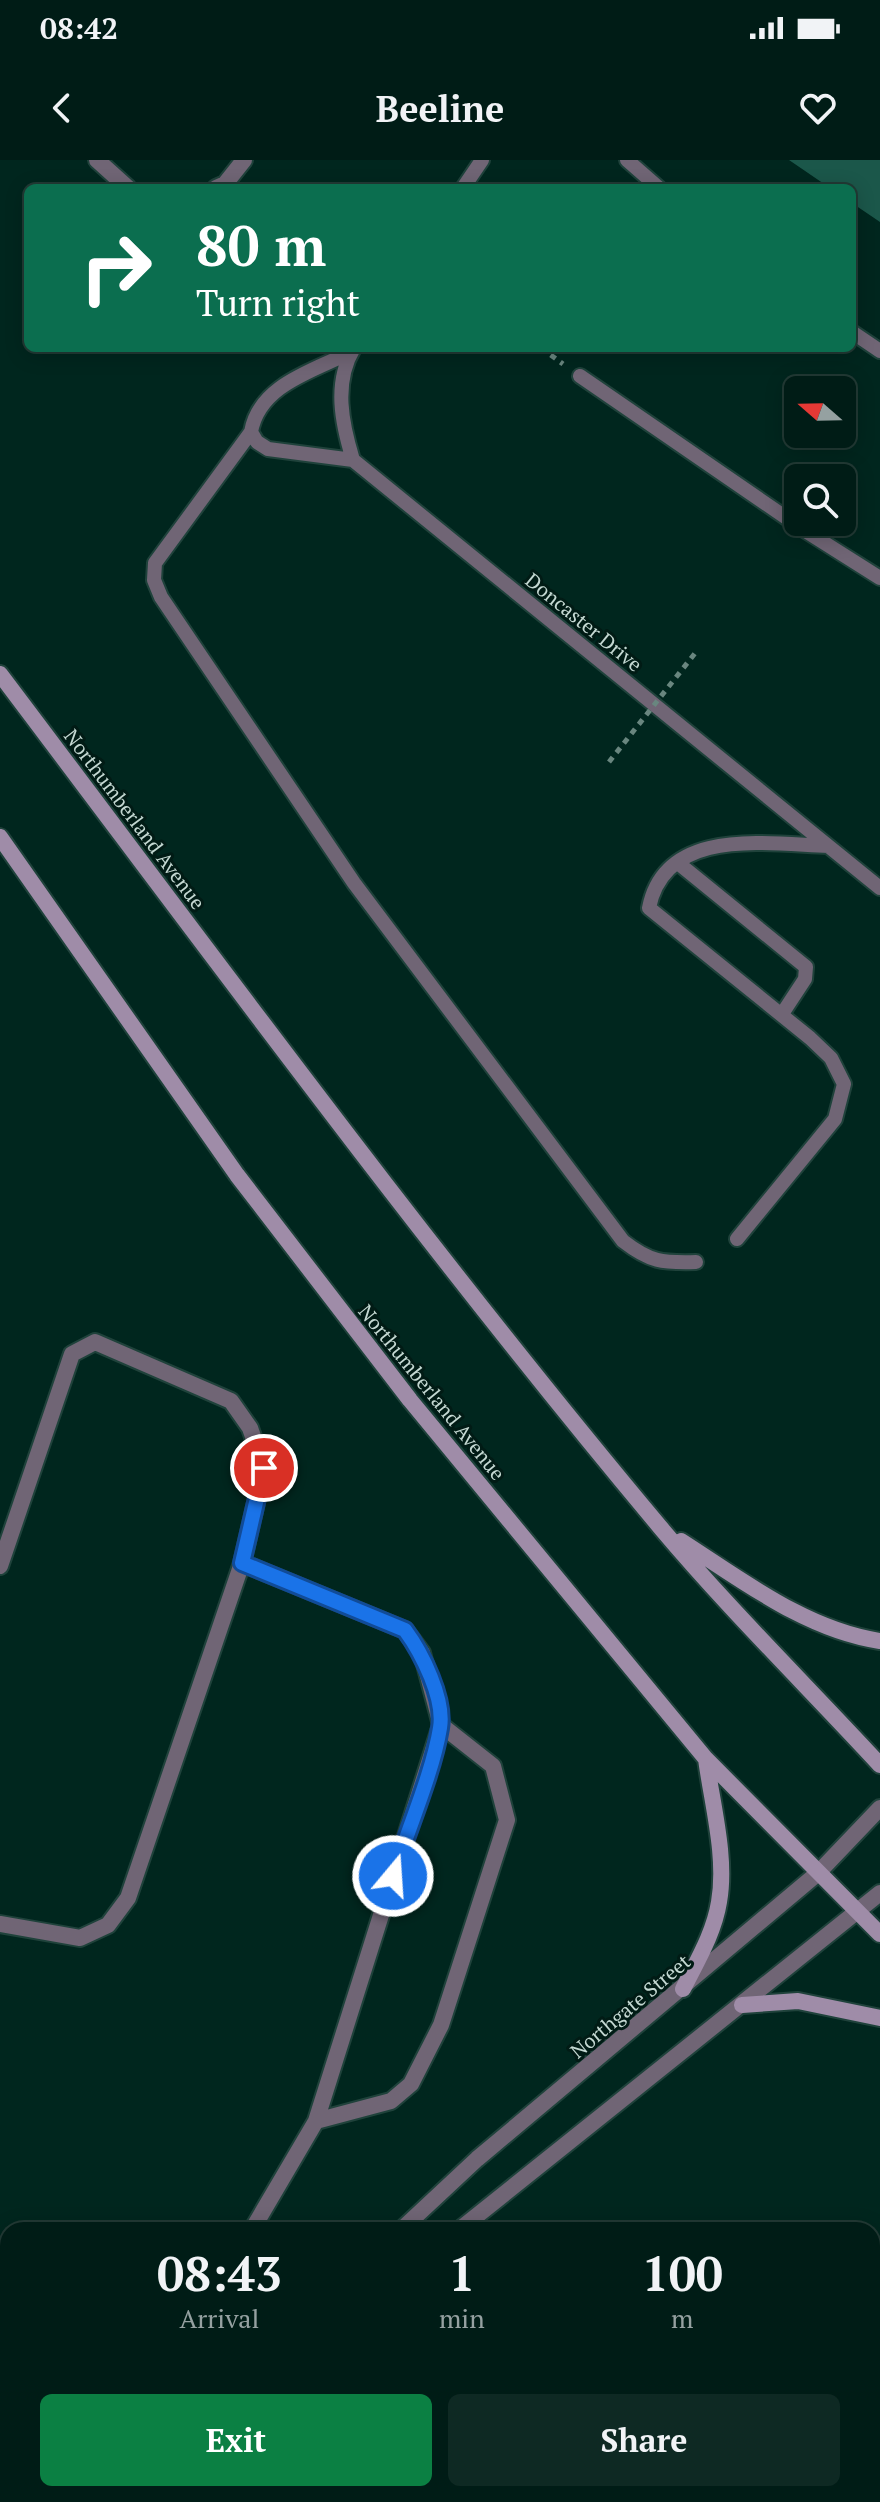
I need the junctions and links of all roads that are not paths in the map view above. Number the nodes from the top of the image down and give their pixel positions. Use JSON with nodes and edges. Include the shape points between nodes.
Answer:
{"nodes":[{"id":1,"x":97,"y":160,"type":"edge"},
{"id":2,"x":244,"y":160,"type":"edge"},
{"id":3,"x":482,"y":160,"type":"edge"},
{"id":4,"x":627,"y":160,"type":"edge"},
{"id":5,"x":124,"y":184,"type":"edge"},
{"id":6,"x":225,"y":184,"type":"edge"},
{"id":7,"x":466,"y":184,"type":"edge"},
{"id":8,"x":654,"y":184,"type":"edge"},
{"id":9,"x":856,"y":335,"type":"edge"},
{"id":10,"x":880,"y":351,"type":"edge"},
{"id":11,"x":348,"y":352,"type":"edge"},
{"id":12,"x":351,"y":352,"type":"edge"},
{"id":13,"x":580,"y":376,"type":"dead end"},
{"id":14,"x":251,"y":432,"type":"junction"},
{"id":15,"x":353,"y":460,"type":"junction"},
{"id":16,"x":880,"y":578,"type":"edge"},
{"id":17,"x":0,"y":674,"type":"edge"},
{"id":18,"x":0,"y":837,"type":"edge"},
{"id":19,"x":829,"y":846,"type":"junction"},
{"id":20,"x":678,"y":863,"type":"junction"},
{"id":21,"x":880,"y":888,"type":"edge"},
{"id":22,"x":782,"y":1014,"type":"junction"},
{"id":23,"x":737,"y":1239,"type":"dead end"},
{"id":24,"x":696,"y":1262,"type":"dead end"},
{"id":25,"x":662,"y":1530,"type":"junction"},
{"id":26,"x":242,"y":1563,"type":"junction"},
{"id":27,"x":0,"y":1566,"type":"edge"},
{"id":28,"x":880,"y":1641,"type":"edge"},
{"id":29,"x":441,"y":1725,"type":"junction"},
{"id":30,"x":706,"y":1759,"type":"junction"},
{"id":31,"x":880,"y":1765,"type":"edge"},
{"id":32,"x":880,"y":1808,"type":"edge"},
{"id":33,"x":820,"y":1871,"type":"junction"},
{"id":34,"x":880,"y":1893,"type":"edge"},
{"id":35,"x":860,"y":1911,"type":"junction"},
{"id":36,"x":0,"y":1924,"type":"edge"},
{"id":37,"x":880,"y":1934,"type":"edge"},
{"id":38,"x":683,"y":1989,"type":"junction"},
{"id":39,"x":742,"y":2005,"type":"junction"},
{"id":40,"x":880,"y":2018,"type":"edge"},
{"id":41,"x":316,"y":2121,"type":"junction"},
{"id":42,"x":257,"y":2222,"type":"edge"},
{"id":43,"x":410,"y":2222,"type":"edge"},
{"id":44,"x":469,"y":2222,"type":"edge"}],
"edges":[{"from":1,"to":5,"type":"street"},
{"from":2,"to":6,"type":"street"},
{"from":3,"to":7,"type":"lane"},
{"from":4,"to":8,"type":"lane"},
{"from":9,"to":10,"type":"lane"},
{"from":11,"to":14,"type":"lane","via":[[274,390],[260,406]]},
{"from":12,"to":15,"type":"lane","via":[[342,388],[342,423]]},
{"from":13,"to":16,"type":"lane"},
{"from":14,"to":15,"type":"lane","via":[[268,449]]},
{"from":14,"to":24,"type":"lane","via":[[155,563],[161,597],[354,883],[623,1241],[644,1257]]},
{"from":15,"to":19,"type":"lane","name":"Doncaster Drive"},
{"from":17,"to":25,"type":"main road","name":"Northumberland Avenue","via":[[329,1110]]},
{"from":18,"to":30,"type":"main road","name":"Northumberland Avenue","via":[[237,1175],[410,1400]]},
{"from":19,"to":20,"type":"lane","via":[[731,842],[706,847]]},
{"from":19,"to":21,"type":"lane","name":"Doncaster Drive"},
{"from":20,"to":22,"type":"lane","via":[[806,967],[805,979]]},
{"from":20,"to":22,"type":"lane","via":[[653,889],[649,908]]},
{"from":22,"to":23,"type":"lane","via":[[831,1058],[844,1084],[835,1119]]},
{"from":25,"to":28,"type":"main road","via":[[787,1608],[856,1638]]},
{"from":25,"to":31,"type":"main road","name":"Northumberland Avenue"},
{"from":26,"to":27,"type":"street","via":[[264,1468],[250,1428],[231,1401],[95,1342],[72,1354]]},
{"from":26,"to":29,"type":"street","via":[[405,1630],[422,1653]]},
{"from":26,"to":36,"type":"street","via":[[128,1898],[108,1925],[80,1938]]},
{"from":29,"to":41,"type":"street"},
{"from":29,"to":41,"type":"street","via":[[493,1766],[507,1820],[441,2025],[411,2084],[391,2101]]},
{"from":30,"to":33,"type":"main road","name":"Northumberland Avenue"},
{"from":30,"to":38,"type":"main road","via":[[719,1902],[709,1938]]},
{"from":32,"to":33,"type":"street","name":"Northgate Street"},
{"from":33,"to":35,"type":"main road","name":"Northumberland Avenue"},
{"from":33,"to":38,"type":"street","name":"Northgate Street"},
{"from":34,"to":35,"type":"street"},
{"from":35,"to":37,"type":"main road","name":"Northumberland Avenue"},
{"from":35,"to":39,"type":"street"},
{"from":38,"to":43,"type":"street","name":"Northgate Street","via":[[477,2159]]},
{"from":39,"to":40,"type":"main road","via":[[798,2001]]},
{"from":39,"to":44,"type":"street"},
{"from":41,"to":42,"type":"street"}]}
